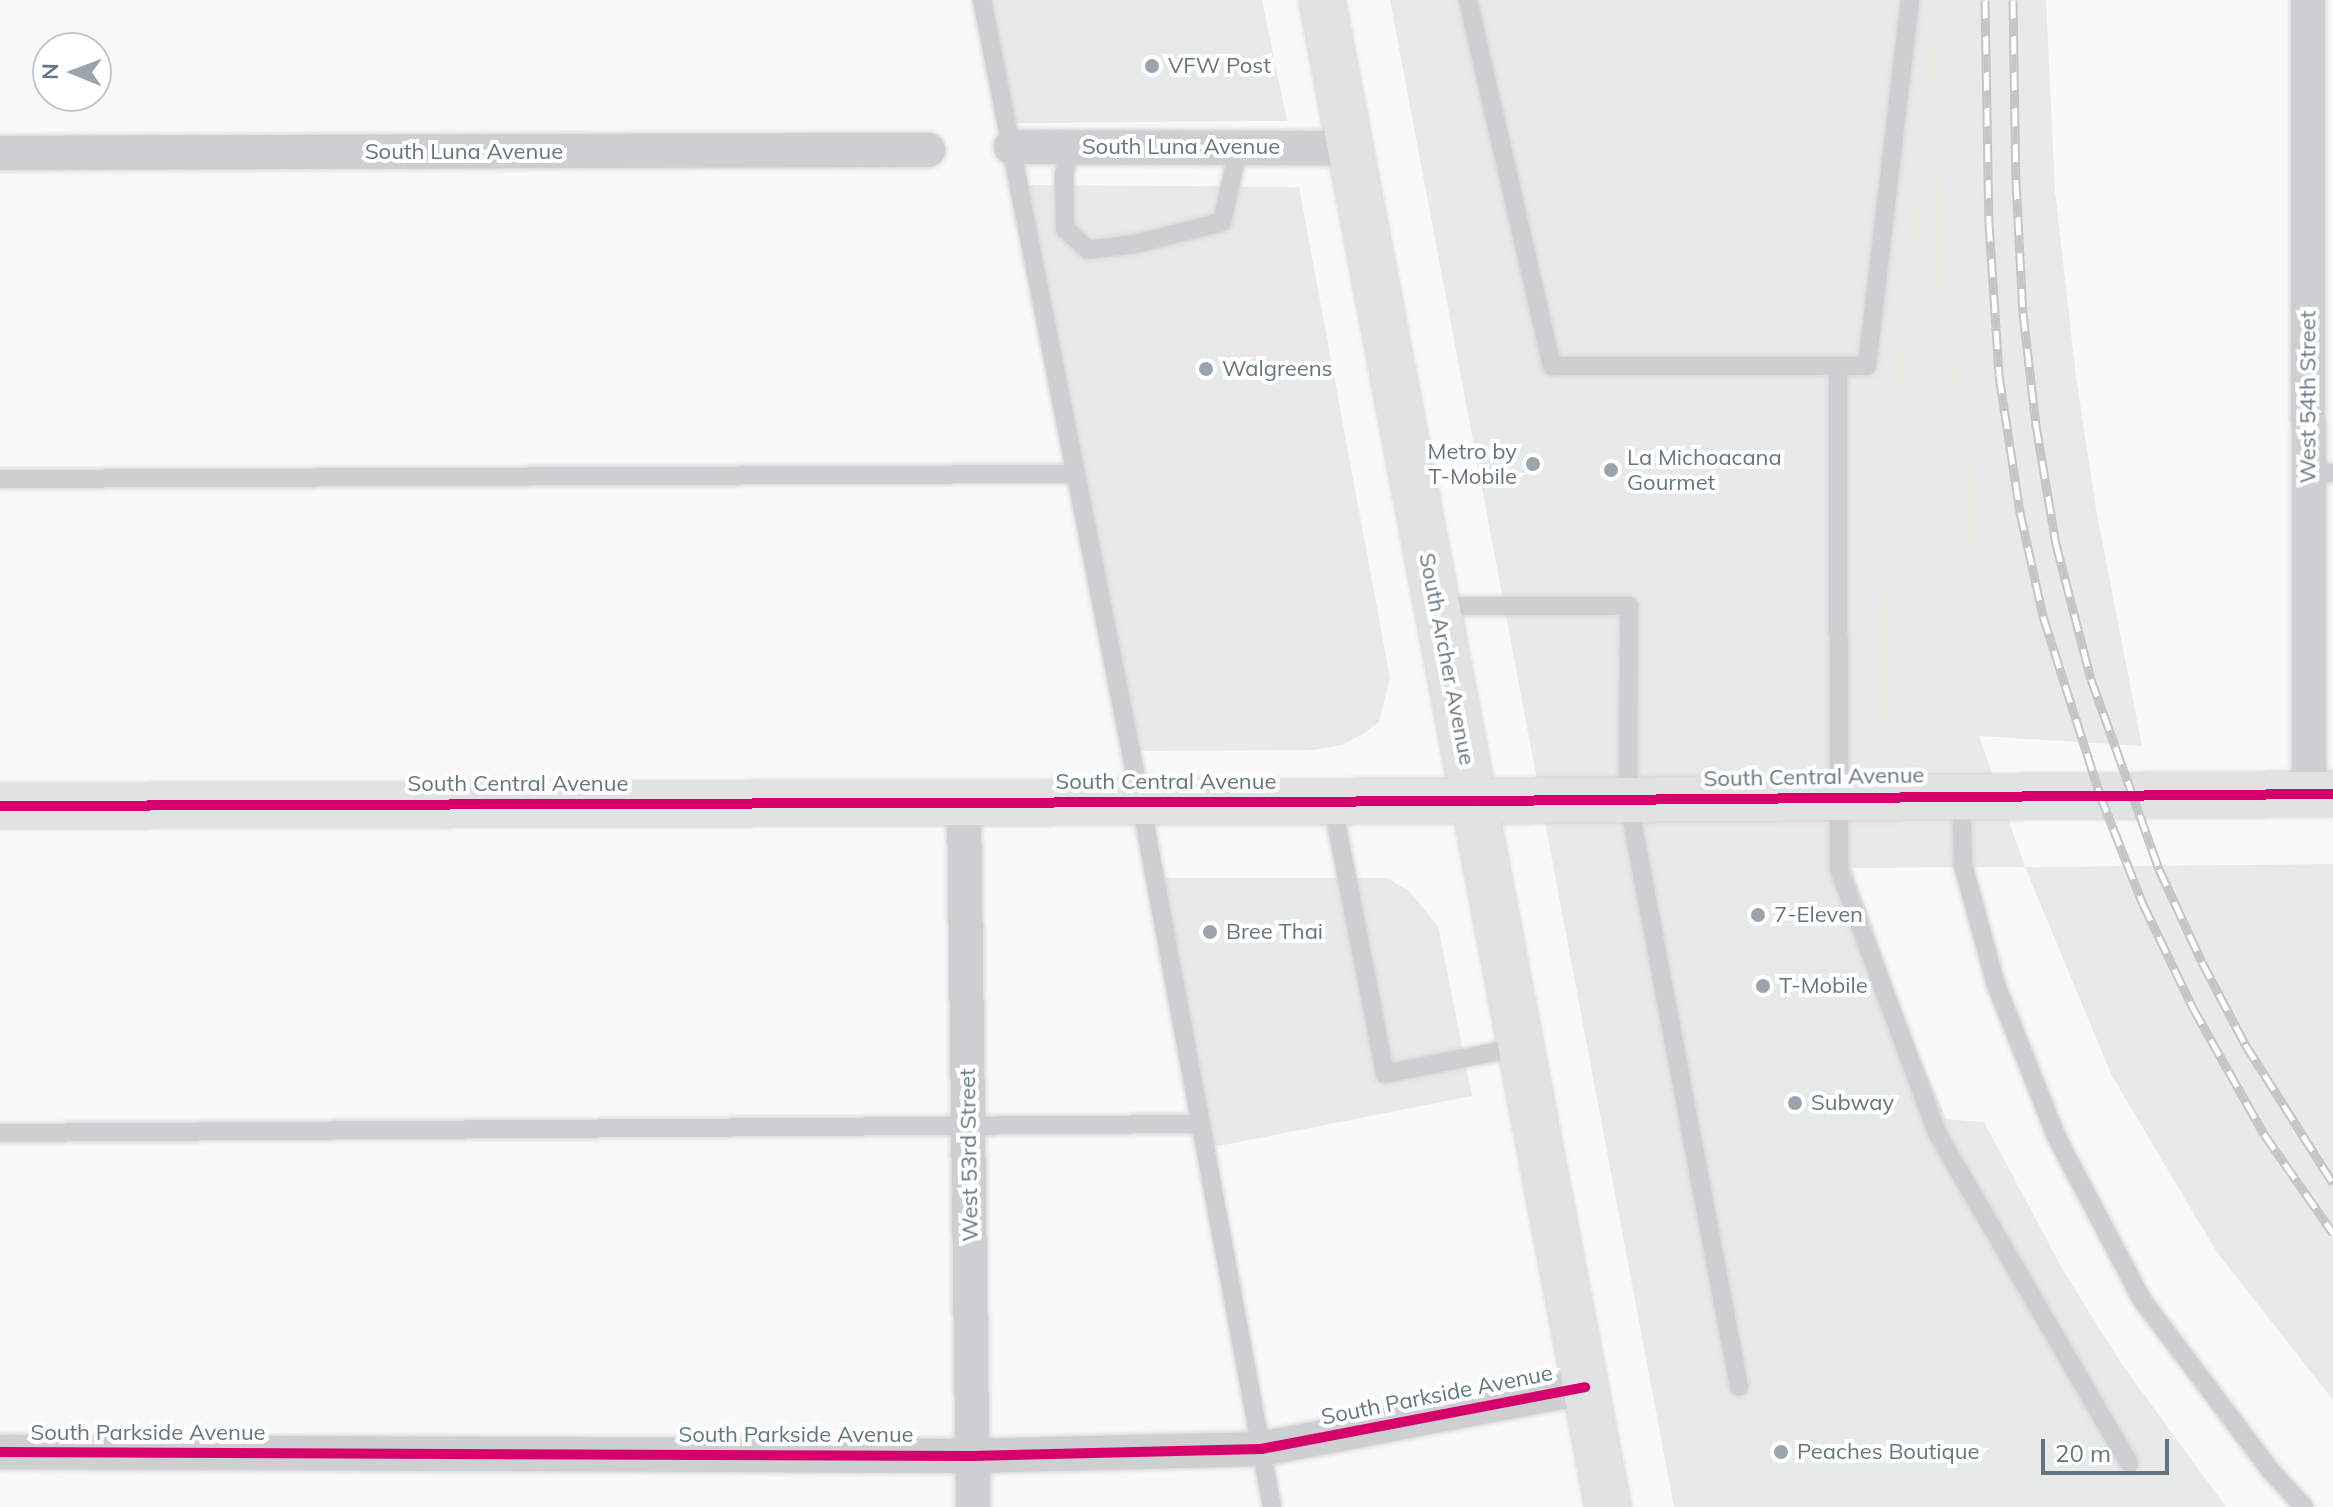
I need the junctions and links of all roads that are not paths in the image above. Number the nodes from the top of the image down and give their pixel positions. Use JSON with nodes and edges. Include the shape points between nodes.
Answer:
{"nodes":[{"id":1,"x":982,"y":0,"type":"edge"},
{"id":2,"x":1322,"y":0,"type":"edge"},
{"id":3,"x":1468,"y":0,"type":"edge"},
{"id":4,"x":1910,"y":0,"type":"edge"},
{"id":5,"x":2308,"y":0,"type":"edge"},
{"id":6,"x":1239,"y":146,"type":"junction"},
{"id":7,"x":1011,"y":147,"type":"junction"},
{"id":8,"x":1070,"y":147,"type":"junction"},
{"id":9,"x":1350,"y":148,"type":"junction"},
{"id":10,"x":2320,"y":149,"type":"edge"},
{"id":11,"x":928,"y":150,"type":"dead end"},
{"id":12,"x":0,"y":153,"type":"edge"},
{"id":13,"x":1838,"y":366,"type":"junction"},
{"id":14,"x":2321,"y":473,"type":"edge"},
{"id":15,"x":1076,"y":474,"type":"junction"},
{"id":16,"x":0,"y":479,"type":"edge"},
{"id":17,"x":1437,"y":606,"type":"junction"},
{"id":18,"x":2321,"y":794,"type":"edge"},
{"id":19,"x":1837,"y":795,"type":"junction"},
{"id":20,"x":1961,"y":796,"type":"junction"},
{"id":21,"x":1628,"y":799,"type":"junction"},
{"id":22,"x":1332,"y":801,"type":"junction"},
{"id":23,"x":1474,"y":801,"type":"junction"},
{"id":24,"x":964,"y":803,"type":"junction"},
{"id":25,"x":1141,"y":803,"type":"junction"},
{"id":26,"x":0,"y":806,"type":"edge"},
{"id":27,"x":1520,"y":1047,"type":"junction"},
{"id":28,"x":1201,"y":1124,"type":"junction"},
{"id":29,"x":968,"y":1126,"type":"junction"},
{"id":30,"x":0,"y":1133,"type":"edge"},
{"id":31,"x":1585,"y":1387,"type":"junction"},
{"id":32,"x":1739,"y":1387,"type":"dead end"},
{"id":33,"x":1261,"y":1449,"type":"junction"},
{"id":34,"x":0,"y":1452,"type":"edge"},
{"id":35,"x":972,"y":1456,"type":"junction"},
{"id":36,"x":2129,"y":1463,"type":"dead end"},
{"id":37,"x":973,"y":1507,"type":"edge"},
{"id":38,"x":1272,"y":1507,"type":"edge"},
{"id":39,"x":1608,"y":1507,"type":"edge"},
{"id":40,"x":2304,"y":1507,"type":"edge"}],
"edges":[{"from":1,"to":7,"type":"lane"},
{"from":2,"to":9,"type":"main road","name":"South Archer Avenue"},
{"from":3,"to":13,"type":"lane","via":[[1552,366]]},
{"from":4,"to":13,"type":"lane","via":[[1867,366]]},
{"from":5,"to":10,"type":"street","name":"West 54th Street"},
{"from":6,"to":8,"type":"street","name":"South Luna Avenue"},
{"from":6,"to":8,"type":"lane","via":[[1222,222],[1088,250],[1065,229],[1064,175]]},
{"from":6,"to":9,"type":"street","name":"South Luna Avenue"},
{"from":7,"to":8,"type":"street","name":"South Luna Avenue"},
{"from":7,"to":15,"type":"lane"},
{"from":9,"to":17,"type":"main road","name":"South Archer Avenue"},
{"from":10,"to":14,"type":"street","name":"West 54th Street"},
{"from":11,"to":12,"type":"street","name":"South Luna Avenue"},
{"from":13,"to":19,"type":"lane"},
{"from":14,"to":18,"type":"street","name":"West 54th Street"},
{"from":15,"to":16,"type":"lane"},
{"from":15,"to":25,"type":"lane"},
{"from":17,"to":21,"type":"lane","via":[[1629,606]]},
{"from":17,"to":23,"type":"main road","name":"South Archer Avenue"},
{"from":18,"to":20,"type":"main road","name":"South Central Avenue"},
{"from":19,"to":20,"type":"main road","name":"South Central Avenue"},
{"from":19,"to":21,"type":"main road","name":"South Central Avenue"},
{"from":19,"to":36,"type":"lane","via":[[1839,869],[1938,1135]]},
{"from":20,"to":40,"type":"lane","via":[[1963,865],[1996,985],[2057,1138],[2142,1300]]},
{"from":21,"to":23,"type":"main road","name":"South Central Avenue"},
{"from":21,"to":32,"type":"lane"},
{"from":22,"to":23,"type":"main road","name":"South Central Avenue"},
{"from":22,"to":25,"type":"main road","name":"South Central Avenue"},
{"from":22,"to":27,"type":"lane","via":[[1385,1074]]},
{"from":23,"to":27,"type":"main road","name":"South Archer Avenue"},
{"from":24,"to":25,"type":"main road","name":"South Central Avenue"},
{"from":24,"to":26,"type":"main road","name":"South Central Avenue"},
{"from":24,"to":29,"type":"street","name":"West 53rd Street"},
{"from":25,"to":28,"type":"lane"},
{"from":27,"to":31,"type":"main road","name":"South Archer Avenue"},
{"from":28,"to":29,"type":"lane"},
{"from":28,"to":33,"type":"lane"},
{"from":29,"to":30,"type":"lane"},
{"from":29,"to":35,"type":"street","name":"West 53rd Street"},
{"from":31,"to":33,"type":"street","name":"South Parkside Avenue"},
{"from":31,"to":39,"type":"main road","name":"South Archer Avenue"},
{"from":33,"to":35,"type":"street","name":"South Parkside Avenue"},
{"from":33,"to":38,"type":"lane"},
{"from":34,"to":35,"type":"street","name":"South Parkside Avenue"},
{"from":35,"to":37,"type":"street","name":"West 53rd Street"}]}
